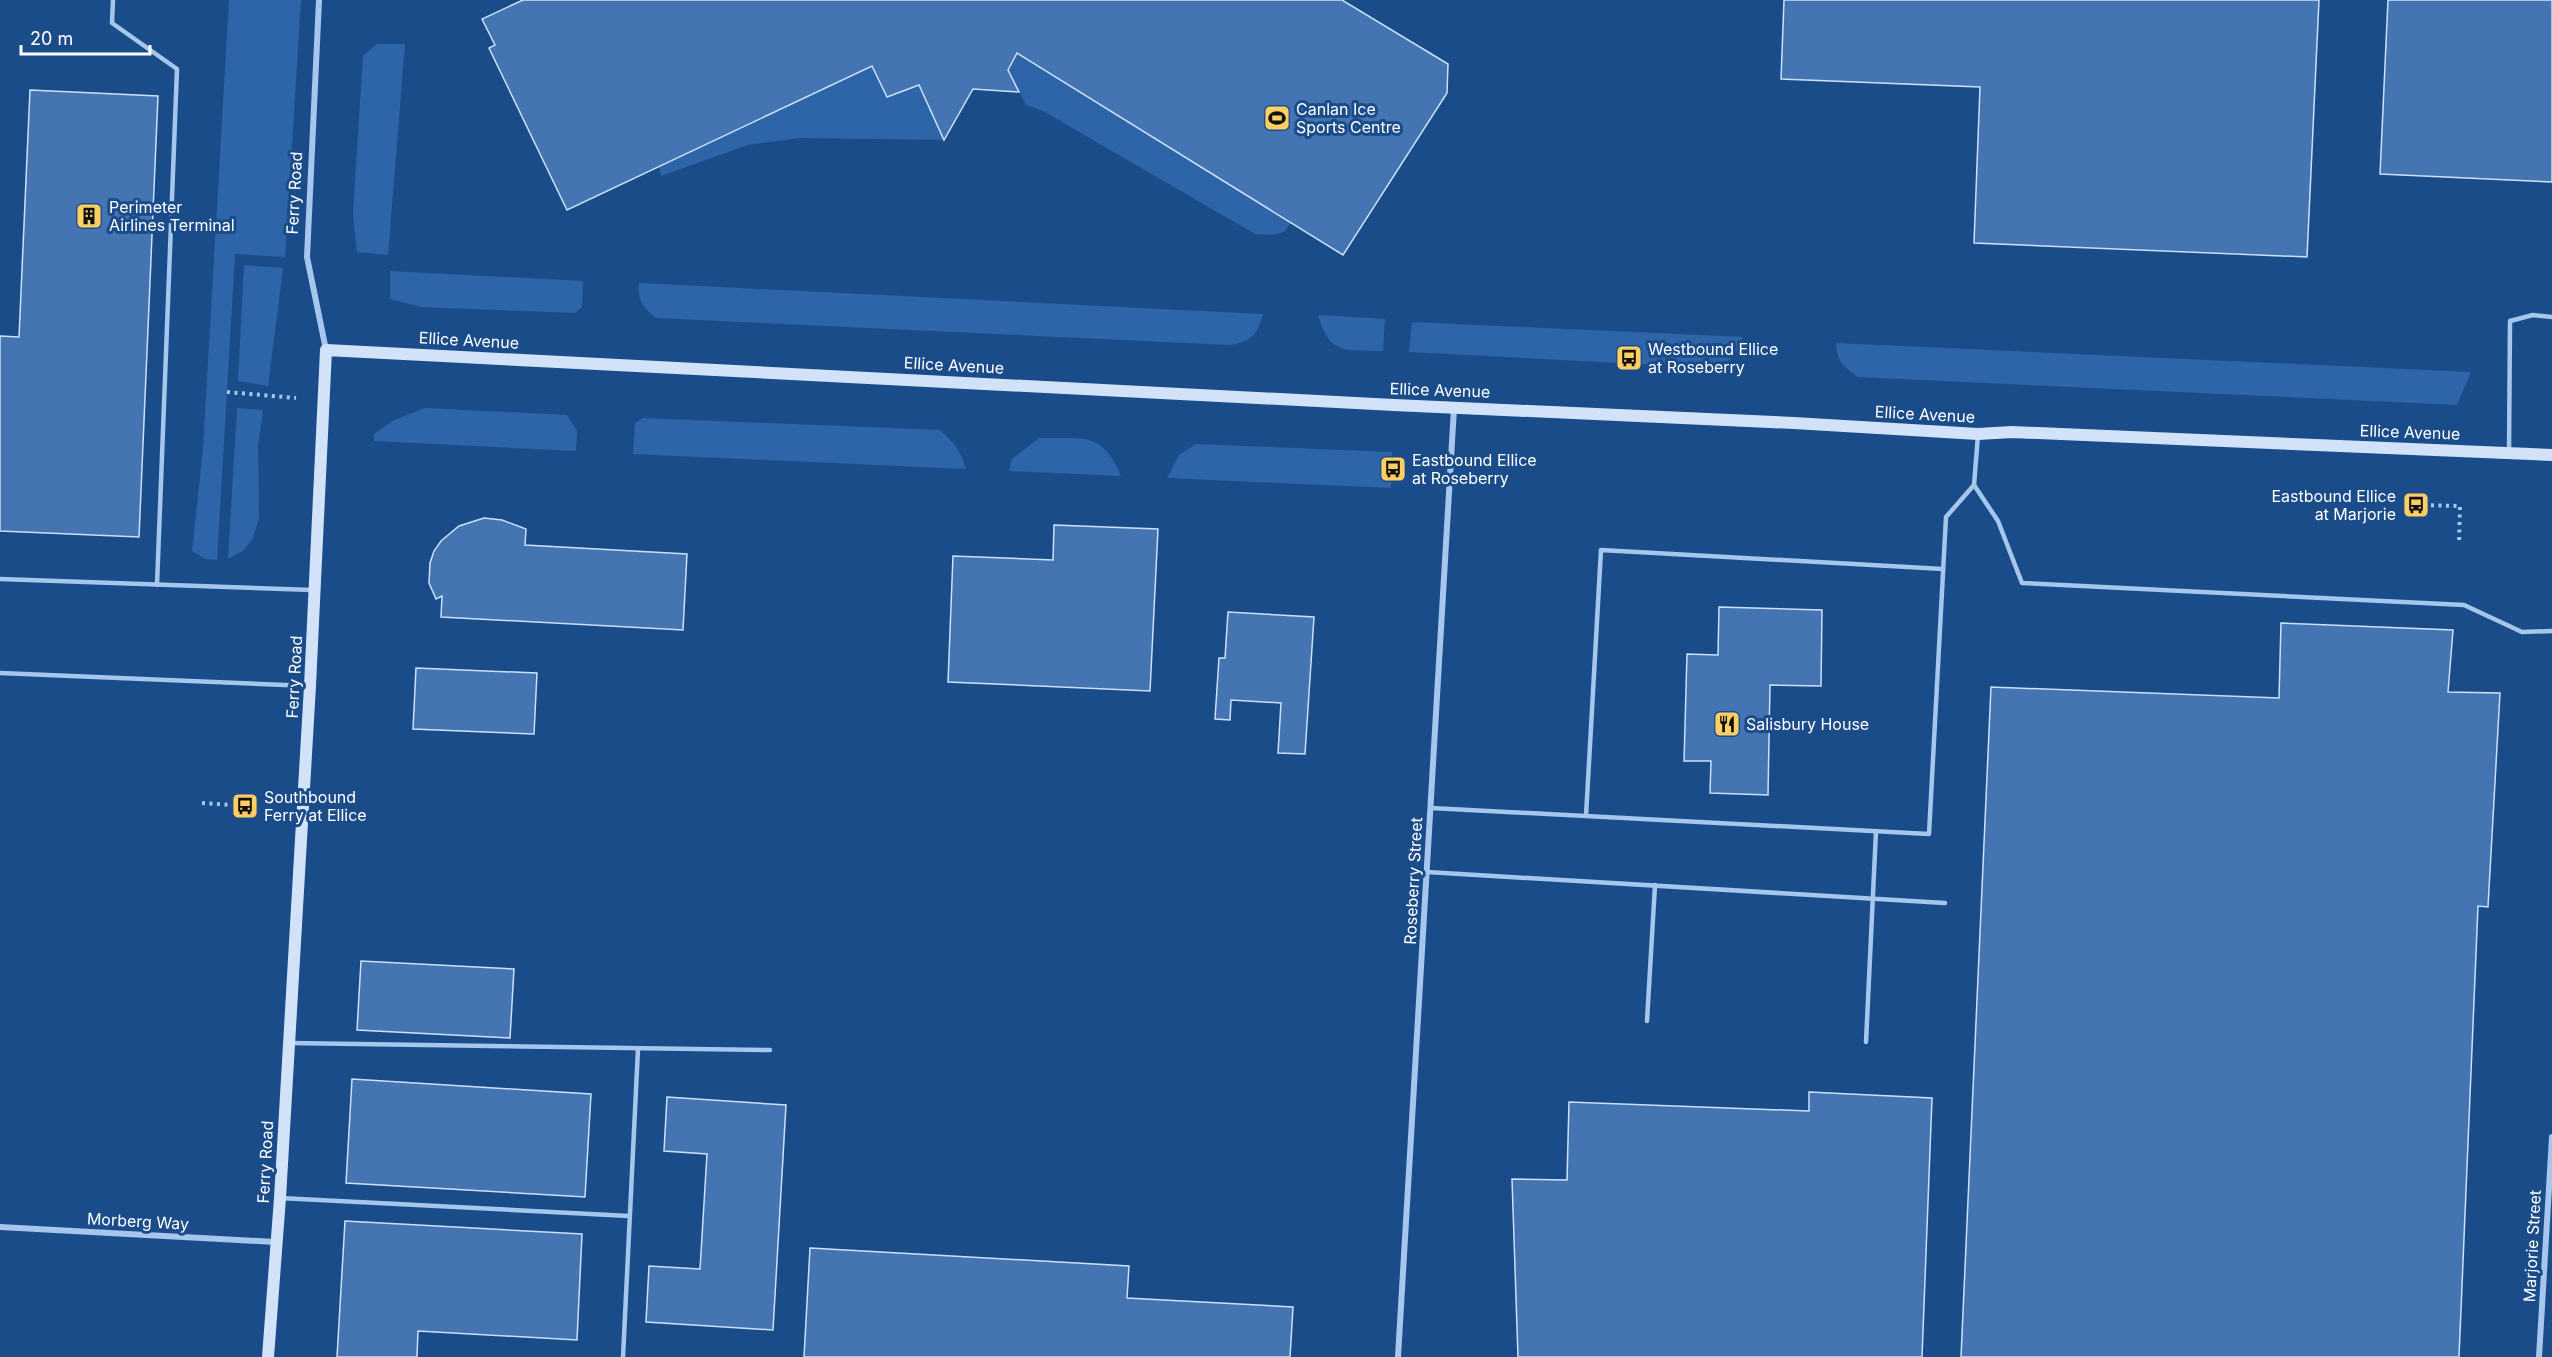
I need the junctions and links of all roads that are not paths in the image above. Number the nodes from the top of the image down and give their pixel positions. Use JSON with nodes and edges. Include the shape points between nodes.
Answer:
{"nodes":[{"id":1,"x":113,"y":0,"type":"edge"},
{"id":2,"x":319,"y":0,"type":"edge"},
{"id":3,"x":2552,"y":317,"type":"edge"},
{"id":4,"x":326,"y":350,"type":"junction"},
{"id":5,"x":1454,"y":407,"type":"junction"},
{"id":6,"x":1978,"y":434,"type":"junction"},
{"id":7,"x":2509,"y":453,"type":"junction"},
{"id":8,"x":2552,"y":455,"type":"edge"},
{"id":9,"x":1974,"y":484,"type":"junction"},
{"id":10,"x":1943,"y":569,"type":"junction"},
{"id":11,"x":0,"y":579,"type":"edge"},
{"id":12,"x":157,"y":585,"type":"junction"},
{"id":13,"x":315,"y":591,"type":"junction"},
{"id":14,"x":2552,"y":631,"type":"edge"},
{"id":15,"x":0,"y":673,"type":"edge"},
{"id":16,"x":310,"y":686,"type":"junction"},
{"id":17,"x":1431,"y":808,"type":"junction"},
{"id":18,"x":1586,"y":816,"type":"junction"},
{"id":19,"x":1876,"y":831,"type":"junction"},
{"id":20,"x":1427,"y":872,"type":"junction"},
{"id":21,"x":1655,"y":885,"type":"junction"},
{"id":22,"x":1871,"y":900,"type":"junction"},
{"id":23,"x":1944,"y":903,"type":"dead end"},
{"id":24,"x":1647,"y":1021,"type":"dead end"},
{"id":25,"x":1866,"y":1042,"type":"dead end"},
{"id":26,"x":288,"y":1043,"type":"junction"},
{"id":27,"x":638,"y":1049,"type":"junction"},
{"id":28,"x":770,"y":1050,"type":"dead end"},
{"id":29,"x":2552,"y":1137,"type":"edge"},
{"id":30,"x":280,"y":1198,"type":"junction"},
{"id":31,"x":629,"y":1216,"type":"junction"},
{"id":32,"x":0,"y":1227,"type":"edge"},
{"id":33,"x":275,"y":1242,"type":"junction"},
{"id":34,"x":268,"y":1357,"type":"edge"},
{"id":35,"x":623,"y":1357,"type":"edge"},
{"id":36,"x":1398,"y":1357,"type":"edge"},
{"id":37,"x":2539,"y":1357,"type":"edge"}],
"edges":[{"from":1,"to":12,"type":"lane","via":[[112,23],[177,69]]},
{"from":2,"to":4,"type":"street","name":"Ferry Road","via":[[307,257]]},
{"from":3,"to":7,"type":"lane","via":[[2533,315],[2510,321]]},
{"from":4,"to":5,"type":"main road","name":"Ellice Avenue"},
{"from":4,"to":13,"type":"main road","name":"Ferry Road"},
{"from":5,"to":6,"type":"main road","name":"Ellice Avenue"},
{"from":5,"to":17,"type":"street","name":"Roseberry Street"},
{"from":6,"to":7,"type":"main road","name":"Ellice Avenue","via":[[2012,432]]},
{"from":6,"to":9,"type":"lane"},
{"from":7,"to":8,"type":"main road","name":"Ellice Avenue"},
{"from":9,"to":10,"type":"lane","via":[[1946,517]]},
{"from":9,"to":14,"type":"lane","via":[[1998,521],[2022,583],[2464,605],[2522,632]]},
{"from":10,"to":18,"type":"lane","via":[[1601,550]]},
{"from":10,"to":19,"type":"lane","via":[[1929,834]]},
{"from":11,"to":12,"type":"lane"},
{"from":12,"to":13,"type":"lane"},
{"from":13,"to":16,"type":"main road","name":"Ferry Road"},
{"from":15,"to":16,"type":"lane"},
{"from":16,"to":26,"type":"main road","name":"Ferry Road"},
{"from":17,"to":18,"type":"lane"},
{"from":17,"to":20,"type":"street","name":"Roseberry Street"},
{"from":18,"to":19,"type":"lane"},
{"from":19,"to":22,"type":"lane"},
{"from":20,"to":21,"type":"lane"},
{"from":20,"to":36,"type":"street","name":"Roseberry Street"},
{"from":21,"to":22,"type":"lane"},
{"from":21,"to":24,"type":"lane"},
{"from":22,"to":23,"type":"lane"},
{"from":22,"to":25,"type":"lane"},
{"from":26,"to":27,"type":"lane"},
{"from":26,"to":30,"type":"main road","name":"Ferry Road"},
{"from":27,"to":28,"type":"lane"},
{"from":27,"to":31,"type":"lane"},
{"from":29,"to":37,"type":"street","name":"Marjorie Street"},
{"from":30,"to":31,"type":"lane"},
{"from":30,"to":33,"type":"main road","name":"Ferry Road"},
{"from":31,"to":35,"type":"lane"},
{"from":32,"to":33,"type":"street","name":"Morberg Way"},
{"from":33,"to":34,"type":"main road","name":"Ferry Road"}]}
